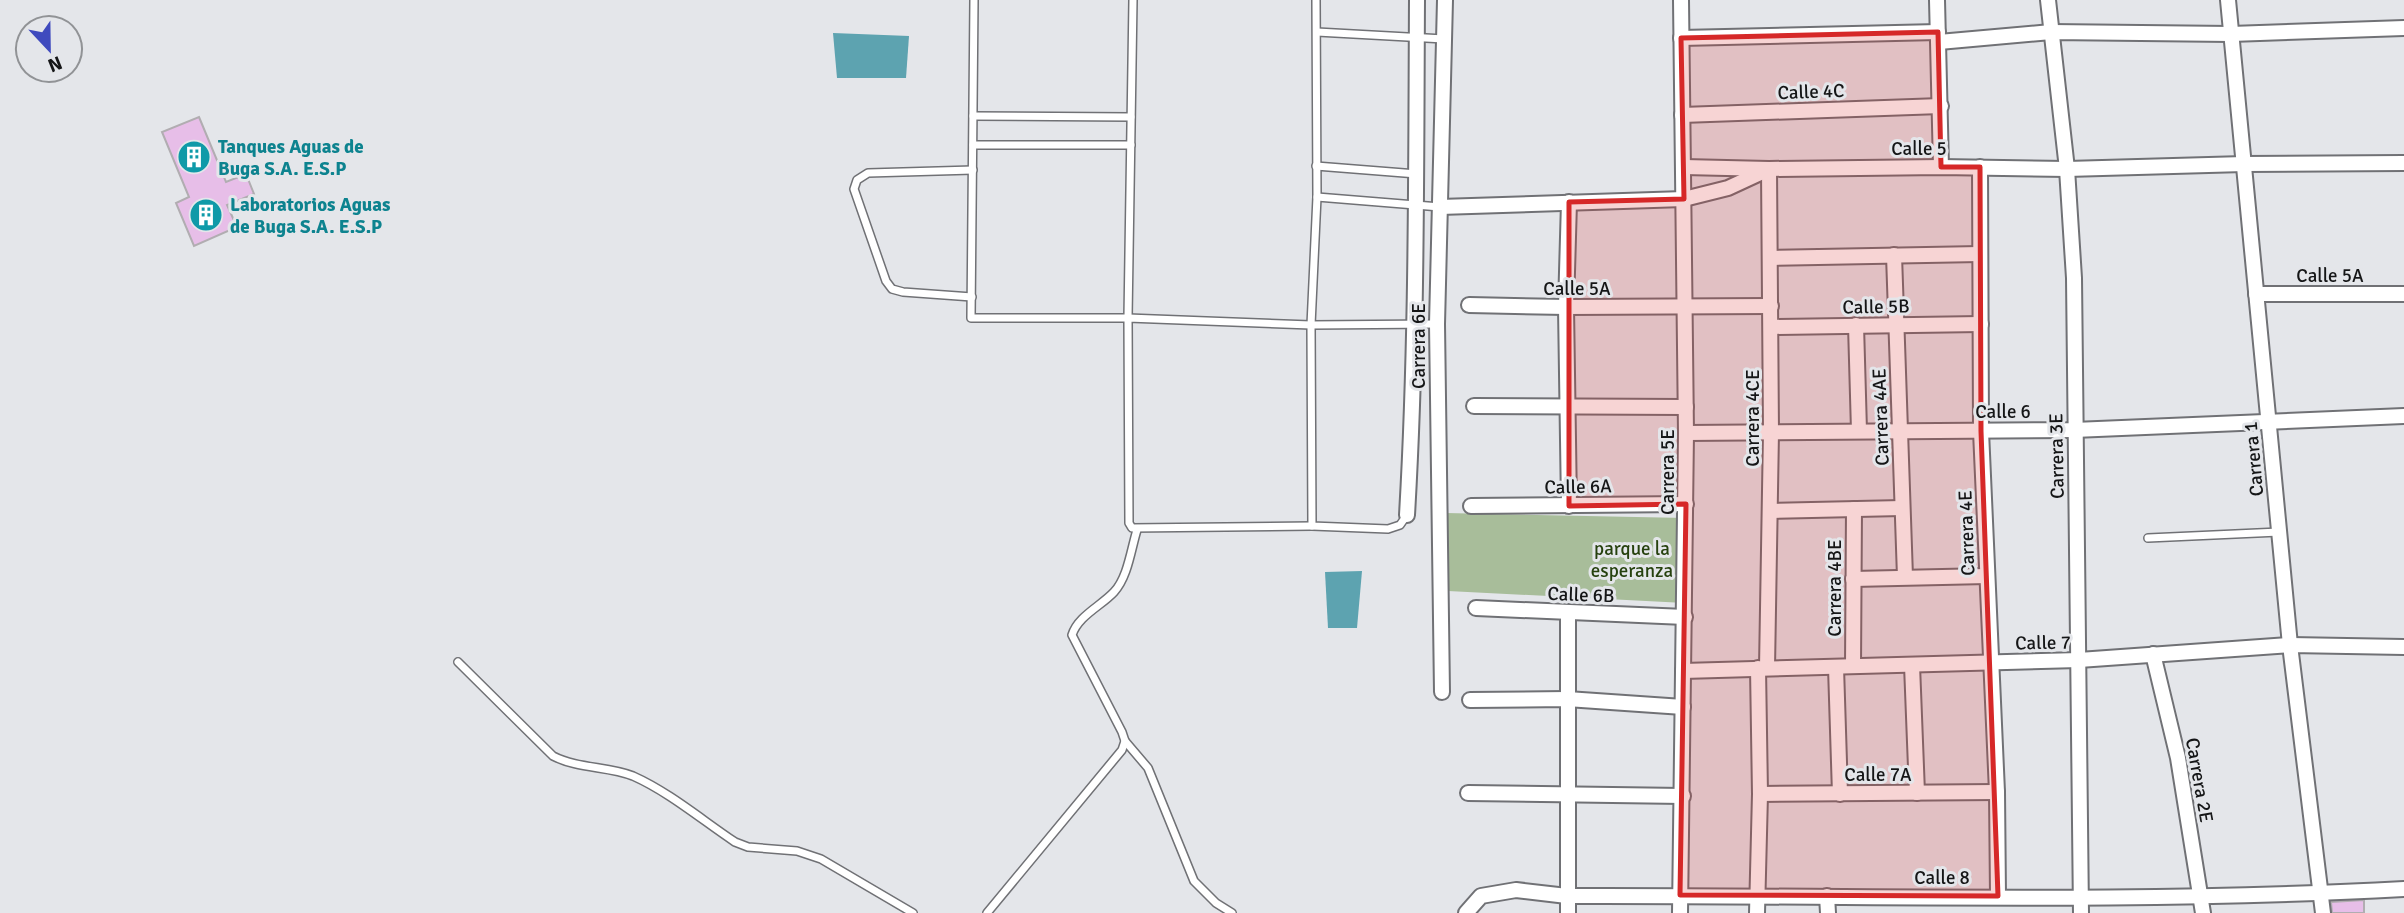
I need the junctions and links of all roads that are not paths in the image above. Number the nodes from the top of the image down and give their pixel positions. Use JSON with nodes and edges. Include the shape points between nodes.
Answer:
{"nodes":[{"id":1,"x":974,"y":0,"type":"edge"},
{"id":2,"x":1133,"y":0,"type":"edge"},
{"id":3,"x":1316,"y":0,"type":"edge"},
{"id":4,"x":1417,"y":0,"type":"edge"},
{"id":5,"x":1445,"y":0,"type":"edge"},
{"id":6,"x":1681,"y":0,"type":"edge"},
{"id":7,"x":1937,"y":0,"type":"edge"},
{"id":8,"x":2048,"y":0,"type":"edge"},
{"id":9,"x":2228,"y":0,"type":"edge"},
{"id":10,"x":2404,"y":28,"type":"edge"},
{"id":11,"x":1317,"y":32,"type":"junction"},
{"id":12,"x":2051,"y":32,"type":"junction"},
{"id":13,"x":2231,"y":34,"type":"junction"},
{"id":14,"x":1938,"y":37,"type":"junction"},
{"id":15,"x":1417,"y":38,"type":"junction"},
{"id":16,"x":1444,"y":38,"type":"junction"},
{"id":17,"x":1681,"y":38,"type":"junction"},
{"id":18,"x":1941,"y":106,"type":"junction"},
{"id":19,"x":1682,"y":115,"type":"junction"},
{"id":20,"x":973,"y":116,"type":"junction"},
{"id":21,"x":1131,"y":117,"type":"junction"},
{"id":22,"x":973,"y":145,"type":"junction"},
{"id":23,"x":1131,"y":145,"type":"junction"},
{"id":24,"x":2404,"y":163,"type":"edge"},
{"id":25,"x":2244,"y":164,"type":"junction"},
{"id":26,"x":1316,"y":166,"type":"junction"},
{"id":27,"x":1684,"y":167,"type":"junction"},
{"id":28,"x":1941,"y":167,"type":"junction"},
{"id":29,"x":1980,"y":167,"type":"junction"},
{"id":30,"x":1769,"y":169,"type":"junction"},
{"id":31,"x":2067,"y":169,"type":"junction"},
{"id":32,"x":973,"y":170,"type":"junction"},
{"id":33,"x":1442,"y":173,"type":"junction"},
{"id":34,"x":1417,"y":174,"type":"junction"},
{"id":35,"x":1317,"y":197,"type":"junction"},
{"id":36,"x":1684,"y":199,"type":"junction"},
{"id":37,"x":1569,"y":202,"type":"junction"},
{"id":38,"x":1415,"y":206,"type":"junction"},
{"id":39,"x":1440,"y":207,"type":"junction"},
{"id":40,"x":1980,"y":254,"type":"junction"},
{"id":41,"x":1894,"y":255,"type":"junction"},
{"id":42,"x":1771,"y":258,"type":"junction"},
{"id":43,"x":2256,"y":294,"type":"junction"},
{"id":44,"x":2404,"y":294,"type":"edge"},
{"id":45,"x":972,"y":297,"type":"junction"},
{"id":46,"x":1469,"y":305,"type":"dead end"},
{"id":47,"x":1771,"y":306,"type":"junction"},
{"id":48,"x":1566,"y":307,"type":"junction"},
{"id":49,"x":1685,"y":307,"type":"junction"},
{"id":50,"x":1128,"y":318,"type":"junction"},
{"id":51,"x":1413,"y":324,"type":"junction"},
{"id":52,"x":1437,"y":324,"type":"junction"},
{"id":53,"x":1981,"y":324,"type":"junction"},
{"id":54,"x":1311,"y":325,"type":"junction"},
{"id":55,"x":1856,"y":325,"type":"junction"},
{"id":56,"x":1896,"y":325,"type":"junction"},
{"id":57,"x":1771,"y":327,"type":"junction"},
{"id":58,"x":1412,"y":382,"type":"junction"},
{"id":59,"x":1437,"y":383,"type":"junction"},
{"id":60,"x":1474,"y":406,"type":"dead end"},
{"id":61,"x":1569,"y":407,"type":"junction"},
{"id":62,"x":1686,"y":407,"type":"junction"},
{"id":63,"x":2404,"y":416,"type":"edge"},
{"id":64,"x":2269,"y":422,"type":"junction"},
{"id":65,"x":2074,"y":430,"type":"junction"},
{"id":66,"x":1900,"y":431,"type":"junction"},
{"id":67,"x":1981,"y":431,"type":"junction"},
{"id":68,"x":1771,"y":432,"type":"junction"},
{"id":69,"x":1859,"y":432,"type":"junction"},
{"id":70,"x":1686,"y":433,"type":"junction"},
{"id":71,"x":1411,"y":443,"type":"junction"},
{"id":72,"x":1437,"y":443,"type":"junction"},
{"id":73,"x":1686,"y":504,"type":"junction"},
{"id":74,"x":1471,"y":506,"type":"dead end"},
{"id":75,"x":1569,"y":506,"type":"junction"},
{"id":76,"x":1902,"y":508,"type":"junction"},
{"id":77,"x":1854,"y":509,"type":"junction"},
{"id":78,"x":1770,"y":511,"type":"junction"},
{"id":79,"x":1407,"y":515,"type":"joint"},
{"id":80,"x":1312,"y":526,"type":"junction"},
{"id":81,"x":1137,"y":530,"type":"junction"},
{"id":82,"x":2279,"y":532,"type":"junction"},
{"id":83,"x":2148,"y":538,"type":"dead end"},
{"id":84,"x":1987,"y":576,"type":"junction"},
{"id":85,"x":1905,"y":577,"type":"junction"},
{"id":86,"x":1853,"y":579,"type":"junction"},
{"id":87,"x":1476,"y":608,"type":"dead end"},
{"id":88,"x":1568,"y":613,"type":"junction"},
{"id":89,"x":1685,"y":617,"type":"junction"},
{"id":90,"x":2290,"y":645,"type":"junction"},
{"id":91,"x":2404,"y":647,"type":"edge"},
{"id":92,"x":2153,"y":654,"type":"junction"},
{"id":93,"x":2079,"y":660,"type":"junction"},
{"id":94,"x":458,"y":662,"type":"dead end"},
{"id":95,"x":1991,"y":662,"type":"junction"},
{"id":96,"x":1912,"y":665,"type":"junction"},
{"id":97,"x":1853,"y":666,"type":"junction"},
{"id":98,"x":1836,"y":667,"type":"junction"},
{"id":99,"x":1763,"y":668,"type":"junction"},
{"id":100,"x":1683,"y":671,"type":"junction"},
{"id":101,"x":1442,"y":692,"type":"dead end"},
{"id":102,"x":1567,"y":699,"type":"junction"},
{"id":103,"x":1470,"y":701,"type":"dead end"},
{"id":104,"x":1683,"y":707,"type":"junction"},
{"id":105,"x":1125,"y":741,"type":"junction"},
{"id":106,"x":1997,"y":792,"type":"junction"},
{"id":107,"x":1468,"y":793,"type":"dead end"},
{"id":108,"x":1840,"y":793,"type":"junction"},
{"id":109,"x":1917,"y":793,"type":"junction"},
{"id":110,"x":1567,"y":794,"type":"junction"},
{"id":111,"x":1760,"y":794,"type":"junction"},
{"id":112,"x":1683,"y":796,"type":"junction"},
{"id":113,"x":2404,"y":889,"type":"edge"},
{"id":114,"x":2321,"y":893,"type":"junction"},
{"id":115,"x":1680,"y":895,"type":"junction"},
{"id":116,"x":2201,"y":895,"type":"junction"},
{"id":117,"x":1567,"y":896,"type":"junction"},
{"id":118,"x":1758,"y":896,"type":"junction"},
{"id":119,"x":1827,"y":896,"type":"junction"},
{"id":120,"x":1997,"y":896,"type":"junction"},
{"id":121,"x":2082,"y":897,"type":"junction"},
{"id":122,"x":913,"y":913,"type":"edge"},
{"id":123,"x":987,"y":913,"type":"edge"},
{"id":124,"x":1232,"y":913,"type":"edge"},
{"id":125,"x":1466,"y":913,"type":"edge"},
{"id":126,"x":1568,"y":913,"type":"edge"},
{"id":127,"x":1681,"y":913,"type":"edge"},
{"id":128,"x":1757,"y":913,"type":"edge"},
{"id":129,"x":1828,"y":913,"type":"edge"},
{"id":130,"x":2081,"y":913,"type":"edge"},
{"id":131,"x":2203,"y":913,"type":"edge"},
{"id":132,"x":2323,"y":913,"type":"edge"}],
"edges":[{"from":1,"to":20,"type":"lane"},
{"from":2,"to":21,"type":"lane"},
{"from":3,"to":11,"type":"lane"},
{"from":4,"to":15,"type":"street","name":"Carrera 6E"},
{"from":5,"to":16,"type":"street","name":"Carrera 6E"},
{"from":6,"to":17,"type":"street","name":"Carrera 5E"},
{"from":7,"to":14,"type":"street"},
{"from":8,"to":12,"type":"street","name":"Carrera 3E"},
{"from":9,"to":13,"type":"street","name":"Carrera 1"},
{"from":10,"to":13,"type":"street"},
{"from":11,"to":15,"type":"lane"},
{"from":11,"to":26,"type":"lane"},
{"from":12,"to":13,"type":"street"},
{"from":12,"to":14,"type":"street"},
{"from":12,"to":31,"type":"street","name":"Carrera 3E"},
{"from":13,"to":25,"type":"street","name":"Carrera 1"},
{"from":14,"to":17,"type":"street"},
{"from":14,"to":18,"type":"street"},
{"from":15,"to":16,"type":"lane"},
{"from":15,"to":34,"type":"street","name":"Carrera 6E"},
{"from":16,"to":33,"type":"street","name":"Carrera 6E"},
{"from":17,"to":19,"type":"street","name":"Carrera 5E"},
{"from":18,"to":19,"type":"street","name":"Calle 4C"},
{"from":18,"to":28,"type":"street"},
{"from":19,"to":27,"type":"street","name":"Carrera 5E"},
{"from":20,"to":21,"type":"lane"},
{"from":20,"to":22,"type":"lane"},
{"from":21,"to":23,"type":"lane"},
{"from":22,"to":23,"type":"lane"},
{"from":22,"to":32,"type":"lane"},
{"from":23,"to":50,"type":"lane"},
{"from":24,"to":25,"type":"street","name":"Calle 5"},
{"from":25,"to":31,"type":"street","name":"Calle 5"},
{"from":25,"to":43,"type":"street","name":"Carrera 1"},
{"from":26,"to":34,"type":"lane"},
{"from":26,"to":35,"type":"lane"},
{"from":27,"to":30,"type":"street"},
{"from":27,"to":36,"type":"street","name":"Carrera 5E"},
{"from":28,"to":29,"type":"street","name":"Calle 5"},
{"from":28,"to":30,"type":"street","name":"Calle 5"},
{"from":29,"to":31,"type":"street","name":"Calle 5"},
{"from":29,"to":40,"type":"street","name":"Carrera 4E"},
{"from":30,"to":36,"type":"street","name":"Calle 5","via":[[1728,188]]},
{"from":30,"to":42,"type":"street","name":"Carrera 4CE"},
{"from":31,"to":65,"type":"street","name":"Carrera 3E","via":[[2074,278]]},
{"from":32,"to":45,"type":"lane"},
{"from":32,"to":45,"type":"lane","via":[[868,173],[857,180],[854,189],[892,289]]},
{"from":33,"to":34,"type":"street"},
{"from":33,"to":39,"type":"street","name":"Carrera 6E"},
{"from":34,"to":38,"type":"street","name":"Carrera 6E"},
{"from":35,"to":38,"type":"lane"},
{"from":35,"to":54,"type":"lane"},
{"from":36,"to":37,"type":"street","name":"Calle 5"},
{"from":36,"to":49,"type":"street","name":"Carrera 5E"},
{"from":37,"to":39,"type":"street","name":"Calle 5"},
{"from":37,"to":48,"type":"street"},
{"from":38,"to":39,"type":"lane"},
{"from":38,"to":51,"type":"street","name":"Carrera 6E"},
{"from":39,"to":52,"type":"street","name":"Carrera 6E"},
{"from":40,"to":41,"type":"street"},
{"from":40,"to":53,"type":"street","name":"Carrera 4E"},
{"from":41,"to":42,"type":"street"},
{"from":41,"to":56,"type":"street","name":"Carrera 4AE"},
{"from":42,"to":47,"type":"street","name":"Carrera 4CE"},
{"from":43,"to":44,"type":"street","name":"Calle 5A"},
{"from":43,"to":64,"type":"street","name":"Carrera 1"},
{"from":45,"to":50,"type":"lane","via":[[971,318]]},
{"from":46,"to":48,"type":"street","name":"Calle 5A"},
{"from":47,"to":49,"type":"street","name":"Calle 5A"},
{"from":47,"to":57,"type":"street","name":"Carrera 4CE"},
{"from":48,"to":49,"type":"street","name":"Calle 5A"},
{"from":48,"to":61,"type":"street"},
{"from":49,"to":62,"type":"street","name":"Carrera 5E"},
{"from":50,"to":54,"type":"lane"},
{"from":50,"to":81,"type":"lane","via":[[1129,523]]},
{"from":51,"to":52,"type":"lane"},
{"from":51,"to":54,"type":"lane"},
{"from":51,"to":58,"type":"street","name":"Carrera 6E"},
{"from":52,"to":59,"type":"street","name":"Carrera 6E"},
{"from":53,"to":56,"type":"street","name":"Calle 5B"},
{"from":53,"to":67,"type":"street","name":"Carrera 4E"},
{"from":54,"to":80,"type":"lane"},
{"from":55,"to":56,"type":"street","name":"Calle 5B"},
{"from":55,"to":57,"type":"street","name":"Calle 5B"},
{"from":55,"to":69,"type":"street"},
{"from":56,"to":66,"type":"street","name":"Carrera 4AE"},
{"from":57,"to":68,"type":"street","name":"Carrera 4CE"},
{"from":58,"to":59,"type":"street"},
{"from":58,"to":71,"type":"street","name":"Carrera 6E"},
{"from":59,"to":72,"type":"street","name":"Carrera 6E"},
{"from":60,"to":61,"type":"street"},
{"from":61,"to":62,"type":"street"},
{"from":61,"to":75,"type":"street"},
{"from":62,"to":70,"type":"street","name":"Carrera 5E"},
{"from":63,"to":64,"type":"street","name":"Calle 6"},
{"from":64,"to":65,"type":"street","name":"Calle 6"},
{"from":64,"to":82,"type":"street","name":"Carrera 1"},
{"from":65,"to":67,"type":"street","name":"Calle 6"},
{"from":65,"to":93,"type":"street","name":"Carrera 3E"},
{"from":66,"to":67,"type":"street","name":"Calle 6"},
{"from":66,"to":69,"type":"street","name":"Calle 6"},
{"from":66,"to":76,"type":"street","name":"Carrera 4AE"},
{"from":67,"to":84,"type":"street","name":"Carrera 4E"},
{"from":68,"to":69,"type":"street","name":"Calle 6"},
{"from":68,"to":70,"type":"street","name":"Calle 6"},
{"from":68,"to":78,"type":"street","name":"Carrera 4CE"},
{"from":70,"to":73,"type":"street","name":"Carrera 5E"},
{"from":71,"to":72,"type":"street"},
{"from":71,"to":79,"type":"street","name":"Carrera 6E"},
{"from":72,"to":101,"type":"street","name":"Carrera 6E"},
{"from":73,"to":75,"type":"street","name":"Calle 6A"},
{"from":73,"to":89,"type":"street","name":"Carrera 5E"},
{"from":74,"to":75,"type":"street","name":"Calle 6A"},
{"from":76,"to":77,"type":"street"},
{"from":76,"to":85,"type":"street","name":"Carrera 4AE"},
{"from":77,"to":78,"type":"street"},
{"from":77,"to":86,"type":"street","name":"Carrera 4BE"},
{"from":78,"to":99,"type":"street","name":"Carrera 4CE"},
{"from":79,"to":80,"type":"lane","via":[[1400,525],[1388,529]]},
{"from":80,"to":81,"type":"lane"},
{"from":81,"to":105,"type":"lane","via":[[1120,584],[1075,626],[1072,635]]},
{"from":82,"to":83,"type":"lane"},
{"from":82,"to":90,"type":"street","name":"Carrera 1"},
{"from":84,"to":85,"type":"street"},
{"from":84,"to":95,"type":"street","name":"Carrera 4E"},
{"from":85,"to":86,"type":"street"},
{"from":86,"to":97,"type":"street","name":"Carrera 4BE"},
{"from":87,"to":88,"type":"street","name":"Calle 6B"},
{"from":88,"to":89,"type":"street","name":"Calle 6B"},
{"from":88,"to":102,"type":"street"},
{"from":89,"to":100,"type":"street","name":"Carrera 5E"},
{"from":90,"to":91,"type":"street","name":"Calle 7"},
{"from":90,"to":92,"type":"street","name":"Calle 7"},
{"from":90,"to":114,"type":"street","name":"Carrera 1"},
{"from":92,"to":93,"type":"street","name":"Calle 7"},
{"from":92,"to":116,"type":"street","name":"Carrera 2E","via":[[2178,758]]},
{"from":93,"to":95,"type":"street","name":"Calle 7"},
{"from":93,"to":121,"type":"street","name":"Carrera 3E"},
{"from":94,"to":122,"type":"lane","via":[[553,756],[648,783],[735,842],[821,859]]},
{"from":95,"to":96,"type":"street","name":"Calle 7"},
{"from":95,"to":106,"type":"street","name":"Carrera 4E"},
{"from":96,"to":97,"type":"street","name":"Calle 7"},
{"from":96,"to":109,"type":"street"},
{"from":97,"to":98,"type":"street","name":"Calle 7"},
{"from":98,"to":99,"type":"street","name":"Calle 7"},
{"from":98,"to":108,"type":"street"},
{"from":99,"to":100,"type":"street","name":"Calle 7"},
{"from":99,"to":111,"type":"street","name":"Carrera 4CE"},
{"from":100,"to":104,"type":"street","name":"Carrera 5E"},
{"from":102,"to":103,"type":"street"},
{"from":102,"to":104,"type":"street"},
{"from":102,"to":110,"type":"street"},
{"from":104,"to":112,"type":"street","name":"Carrera 5E"},
{"from":105,"to":123,"type":"lane"},
{"from":105,"to":124,"type":"lane","via":[[1148,768],[1194,881]]},
{"from":106,"to":109,"type":"street","name":"Calle 7A"},
{"from":106,"to":120,"type":"street","name":"Carrera 4E"},
{"from":107,"to":110,"type":"street"},
{"from":108,"to":109,"type":"street","name":"Calle 7A"},
{"from":108,"to":111,"type":"street","name":"Calle 7A"},
{"from":110,"to":112,"type":"street"},
{"from":110,"to":117,"type":"street"},
{"from":111,"to":118,"type":"street","name":"Carrera 4CE"},
{"from":112,"to":115,"type":"street","name":"Carrera 5E"},
{"from":113,"to":114,"type":"street","name":"Calle 8"},
{"from":114,"to":116,"type":"street","name":"Calle 8"},
{"from":114,"to":132,"type":"street","name":"Carrera 1"},
{"from":115,"to":117,"type":"street","name":"Calle 8"},
{"from":115,"to":118,"type":"street","name":"Calle 8"},
{"from":115,"to":127,"type":"street","name":"Carrera 5E"},
{"from":116,"to":121,"type":"street","name":"Calle 8"},
{"from":116,"to":131,"type":"street","name":"Carrera 2E"},
{"from":117,"to":125,"type":"street","name":"Calle 8","via":[[1516,890],[1481,896]]},
{"from":117,"to":126,"type":"street"},
{"from":118,"to":119,"type":"street","name":"Calle 8"},
{"from":118,"to":128,"type":"street","name":"Carrera 4CE"},
{"from":119,"to":120,"type":"street","name":"Calle 8"},
{"from":119,"to":129,"type":"street"},
{"from":120,"to":121,"type":"street","name":"Calle 8"},
{"from":121,"to":130,"type":"street","name":"Carrera 3E"}]}
